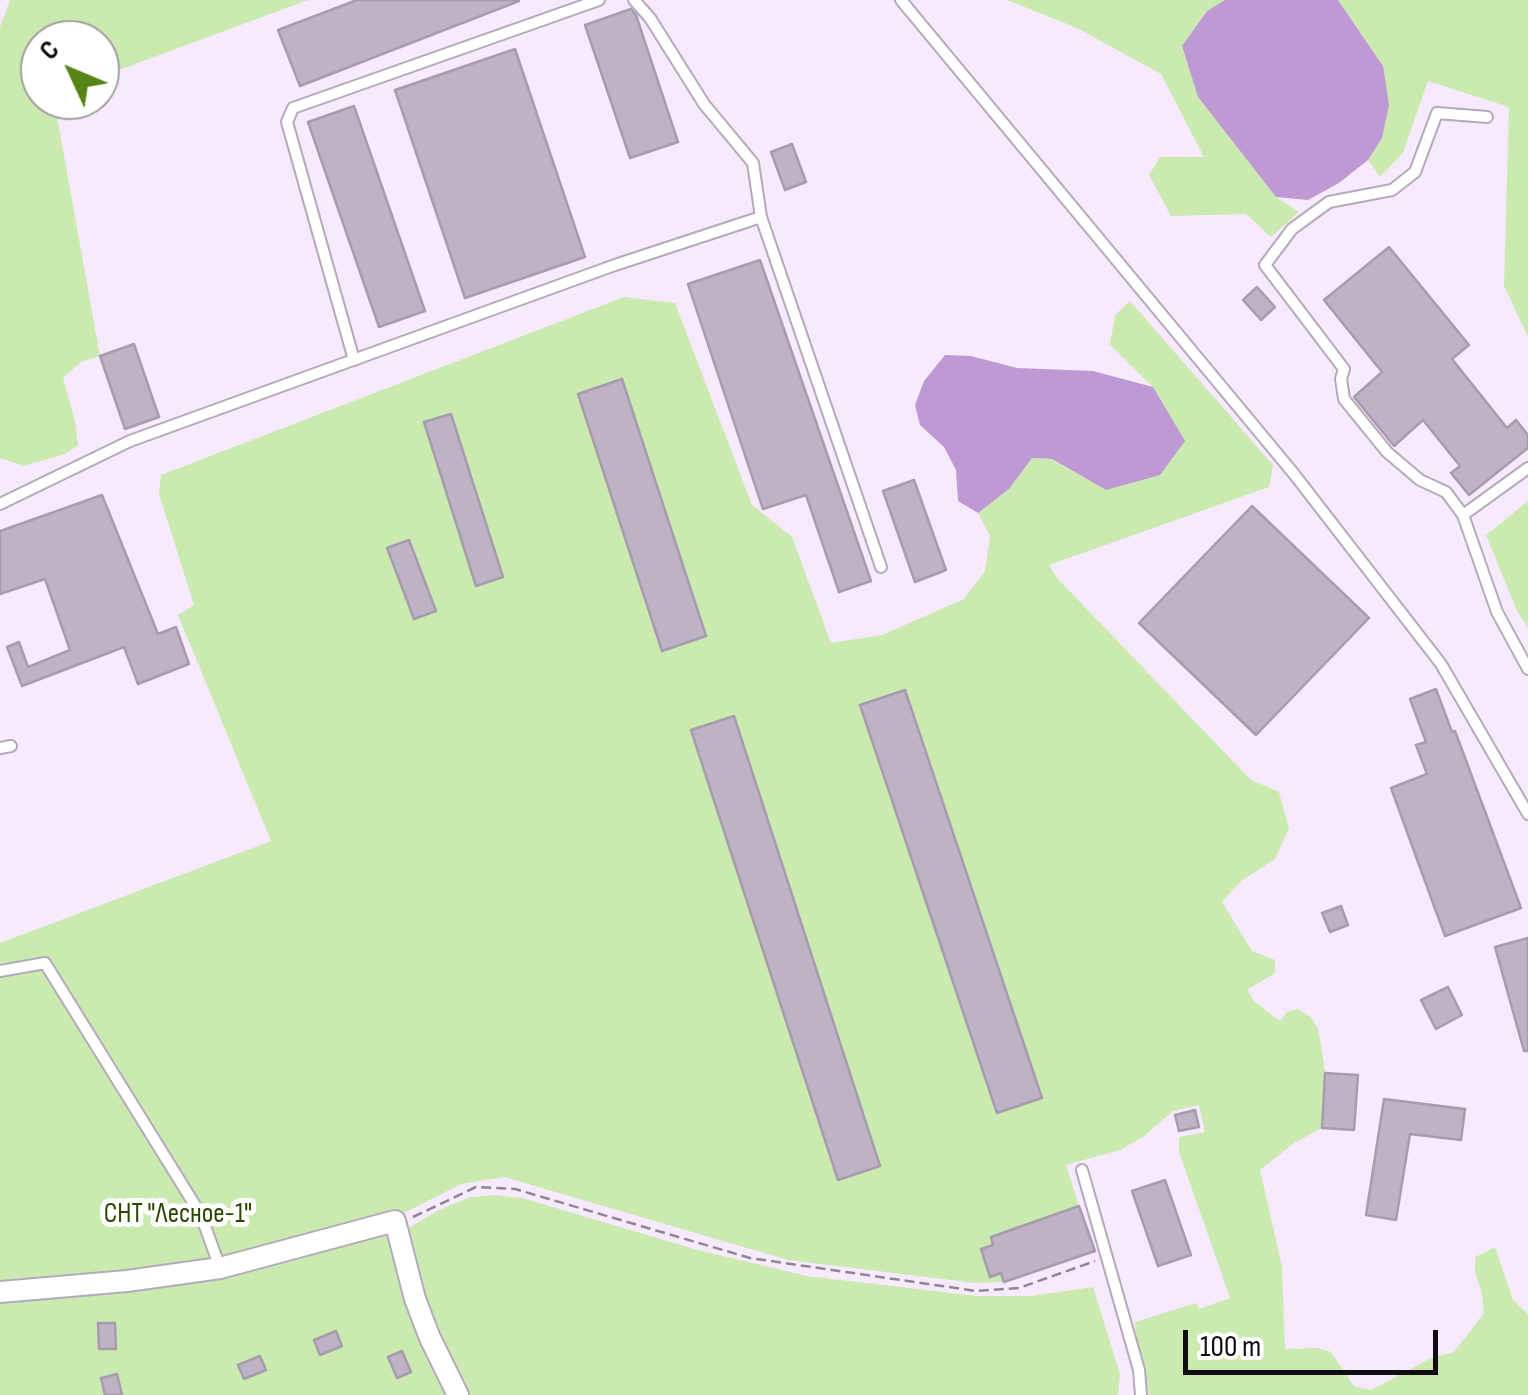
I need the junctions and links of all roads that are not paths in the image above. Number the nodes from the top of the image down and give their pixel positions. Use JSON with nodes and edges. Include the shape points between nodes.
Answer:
{"nodes":[{"id":1,"x":599,"y":0,"type":"edge"},
{"id":2,"x":634,"y":0,"type":"edge"},
{"id":3,"x":901,"y":0,"type":"edge"},
{"id":4,"x":1488,"y":117,"type":"dead end"},
{"id":5,"x":761,"y":217,"type":"junction"},
{"id":6,"x":354,"y":360,"type":"junction"},
{"id":7,"x":1528,"y":468,"type":"edge"},
{"id":8,"x":0,"y":504,"type":"edge"},
{"id":9,"x":1463,"y":515,"type":"junction"},
{"id":10,"x":881,"y":567,"type":"dead end"},
{"id":11,"x":1528,"y":669,"type":"edge"},
{"id":12,"x":1528,"y":814,"type":"edge"},
{"id":13,"x":0,"y":971,"type":"edge"},
{"id":14,"x":1082,"y":1170,"type":"dead end"},
{"id":15,"x":220,"y":1268,"type":"junction"},
{"id":16,"x":0,"y":1292,"type":"edge"},
{"id":17,"x":458,"y":1395,"type":"edge"},
{"id":18,"x":1140,"y":1395,"type":"edge"}],
"edges":[{"from":1,"to":6,"type":"lane","via":[[294,108],[287,122]]},
{"from":2,"to":5,"type":"lane","via":[[704,104],[754,163]]},
{"from":3,"to":12,"type":"lane","via":[[1294,474],[1430,649]]},
{"from":4,"to":9,"type":"lane","via":[[1437,114],[1415,172],[1392,190],[1329,202],[1292,229],[1264,264],[1344,369],[1344,400],[1387,452],[1446,492]]},
{"from":5,"to":6,"type":"lane"},
{"from":5,"to":10,"type":"lane"},
{"from":6,"to":8,"type":"lane","via":[[130,442]]},
{"from":7,"to":9,"type":"lane"},
{"from":9,"to":11,"type":"lane","via":[[1497,612]]},
{"from":13,"to":15,"type":"lane","via":[[46,963],[201,1215]]},
{"from":14,"to":18,"type":"lane"},
{"from":15,"to":16,"type":"street"},
{"from":15,"to":17,"type":"street","via":[[395,1220],[415,1298]]}]}
